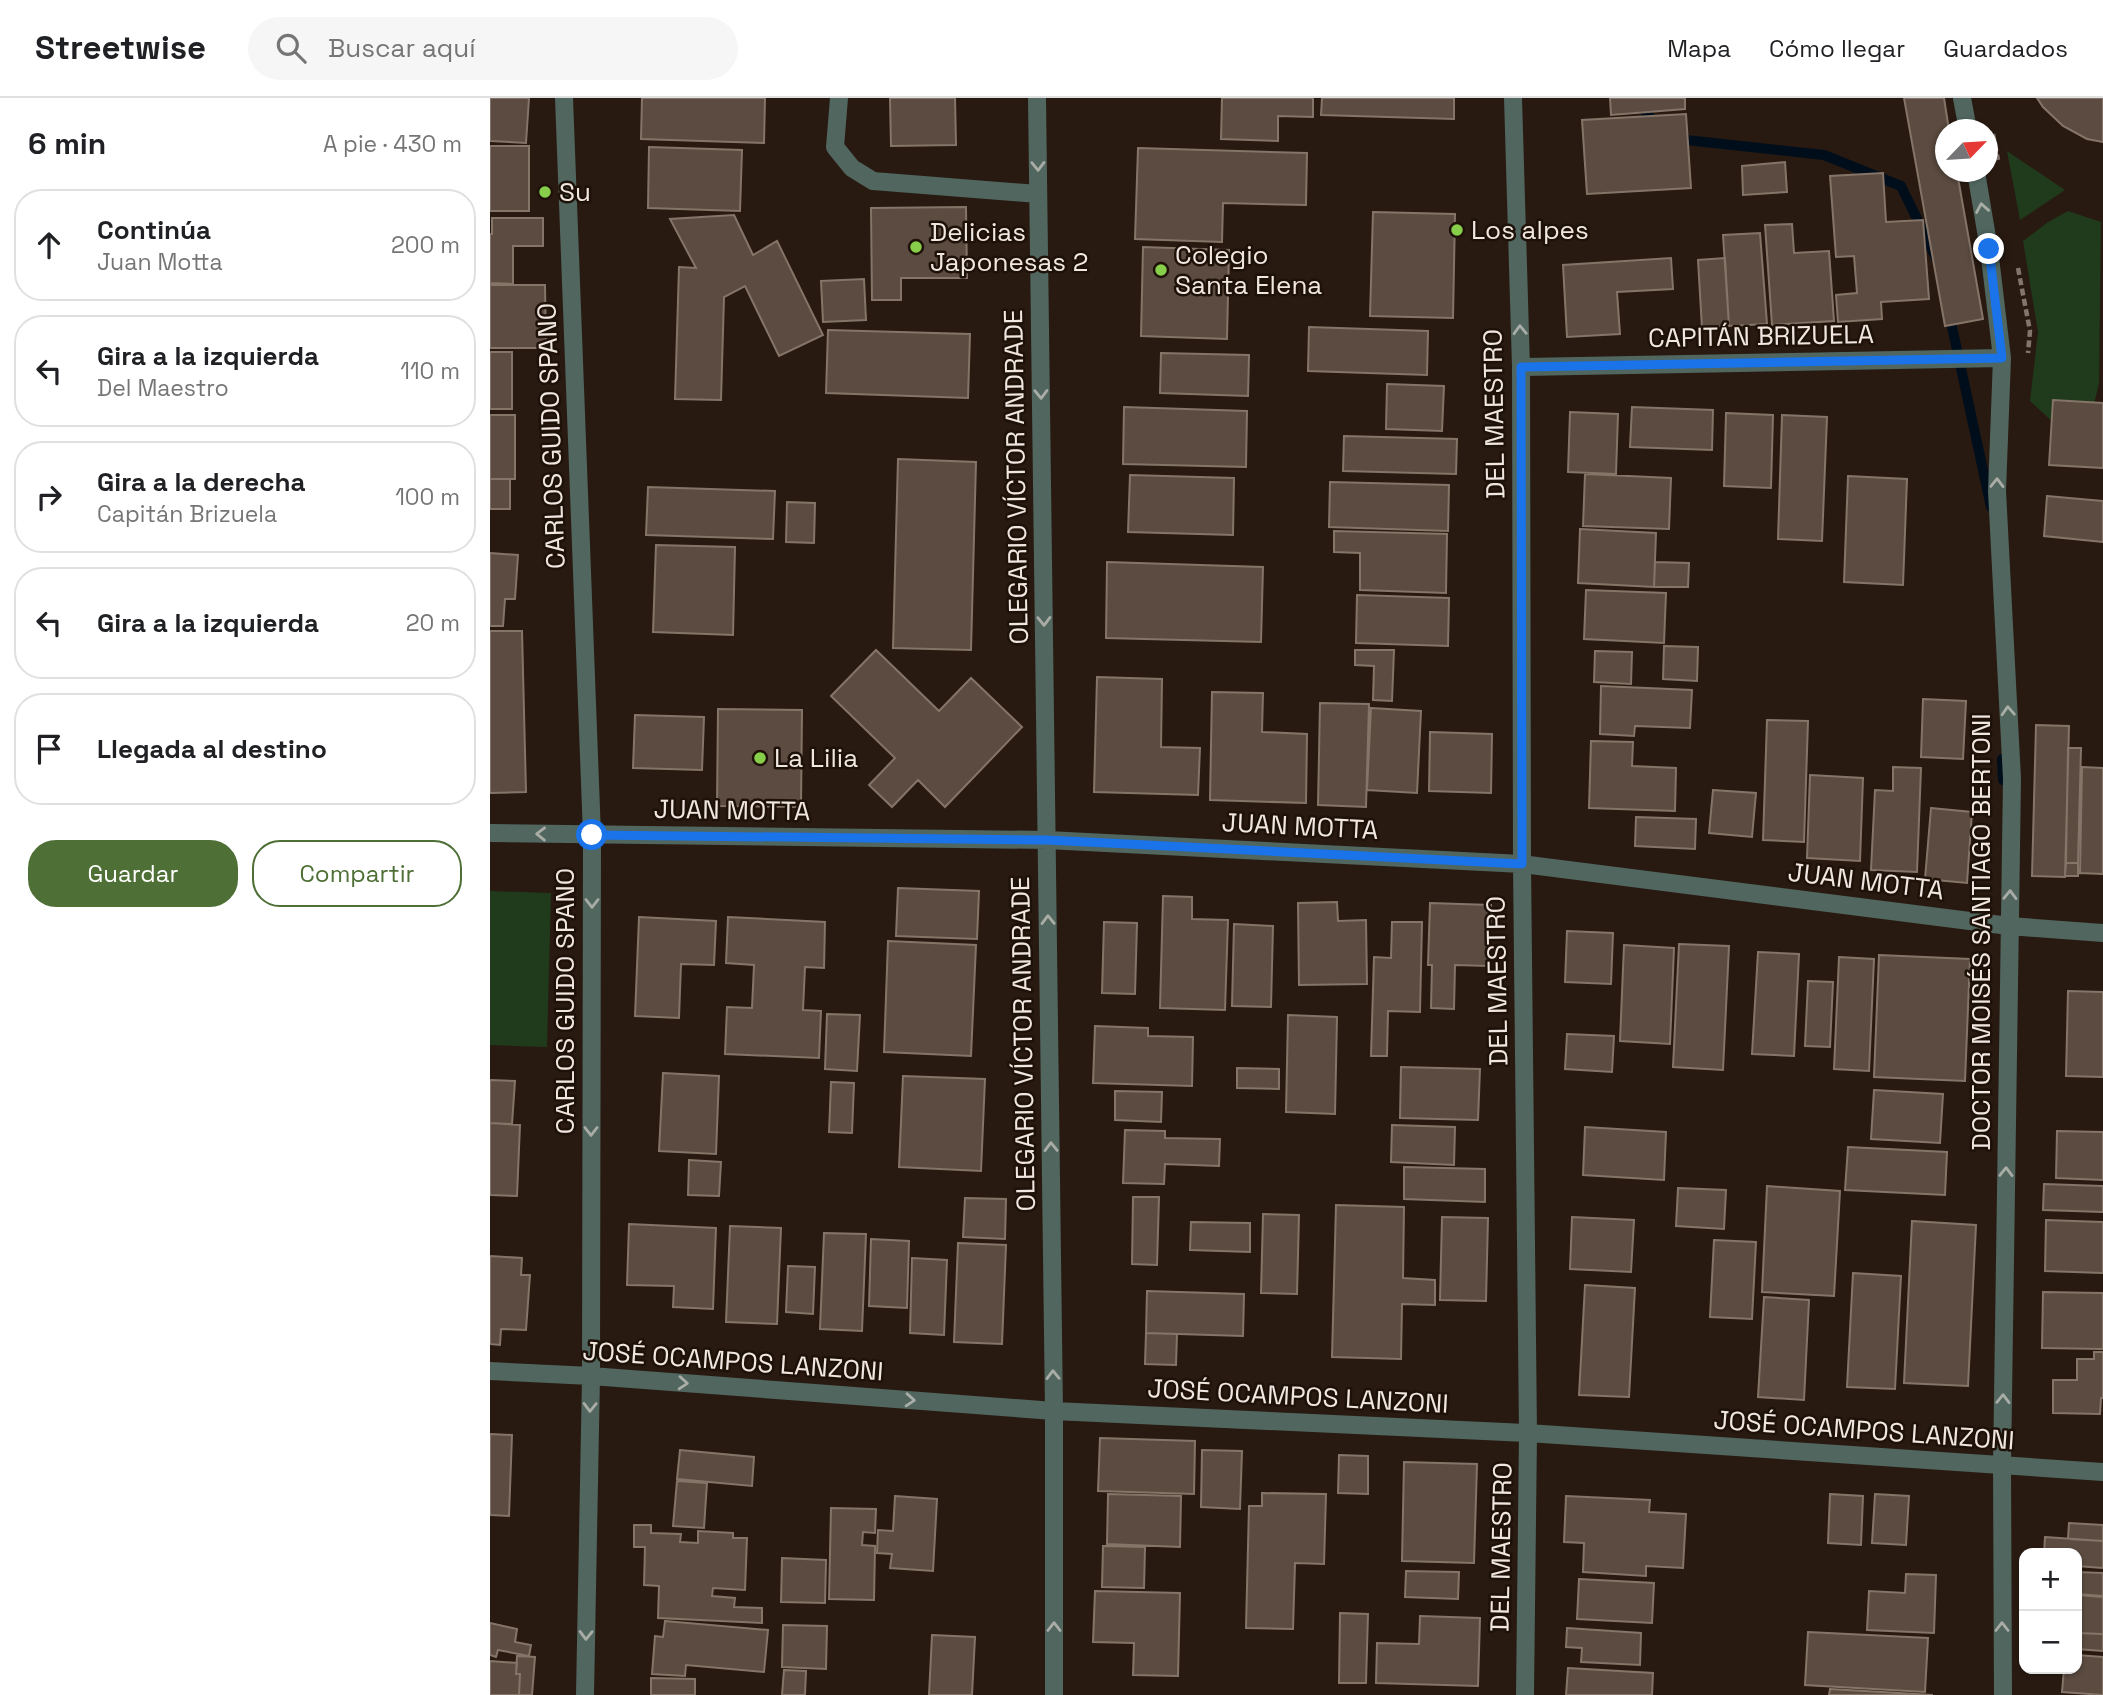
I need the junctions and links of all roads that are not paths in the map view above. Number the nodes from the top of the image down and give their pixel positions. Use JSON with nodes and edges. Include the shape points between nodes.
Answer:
{"nodes":[{"id":1,"x":564,"y":98,"type":"edge"},
{"id":2,"x":839,"y":98,"type":"edge"},
{"id":3,"x":1037,"y":98,"type":"edge"},
{"id":4,"x":1513,"y":98,"type":"edge"},
{"id":5,"x":1962,"y":98,"type":"edge"},
{"id":6,"x":1966,"y":119,"type":"edge"},
{"id":7,"x":1978,"y":182,"type":"edge"},
{"id":8,"x":1038,"y":194,"type":"junction"},
{"id":9,"x":2002,"y":358,"type":"junction"},
{"id":10,"x":1521,"y":367,"type":"junction"},
{"id":11,"x":490,"y":832,"type":"edge"},
{"id":12,"x":592,"y":835,"type":"junction"},
{"id":13,"x":1047,"y":840,"type":"junction"},
{"id":14,"x":1522,"y":864,"type":"junction"},
{"id":15,"x":2009,"y":926,"type":"junction"},
{"id":16,"x":2103,"y":933,"type":"edge"},
{"id":17,"x":490,"y":1371,"type":"edge"},
{"id":18,"x":591,"y":1376,"type":"junction"},
{"id":19,"x":1054,"y":1411,"type":"junction"},
{"id":20,"x":1528,"y":1433,"type":"junction"},
{"id":21,"x":2002,"y":1466,"type":"junction"},
{"id":22,"x":2103,"y":1472,"type":"edge"},
{"id":23,"x":584,"y":1695,"type":"edge"},
{"id":24,"x":1054,"y":1695,"type":"edge"},
{"id":25,"x":1525,"y":1695,"type":"edge"},
{"id":26,"x":2003,"y":1695,"type":"edge"}],
"edges":[{"from":1,"to":12,"type":"street","name":"CARLOS GUIDO SPANO"},
{"from":2,"to":8,"type":"street","via":[[835,147],[852,168],[873,181]]},
{"from":3,"to":8,"type":"street","name":"OLEGARIO VÍCTOR ANDRADE","one_way":true},
{"from":10,"to":4,"type":"street","name":"DEL MAESTRO","one_way":true},
{"from":5,"to":6,"type":"street"},
{"from":9,"to":7,"type":"street","name":"DOCTOR MOISÉS SANTIAGO BERTONI","one_way":true},
{"from":8,"to":13,"type":"street","name":"OLEGARIO VÍCTOR ANDRADE","one_way":true},
{"from":9,"to":10,"type":"street","name":"CAPITÁN BRIZUELA"},
{"from":15,"to":9,"type":"street","name":"DOCTOR MOISÉS SANTIAGO BERTONI","one_way":true,"via":[[2012,779],[1997,491]]},
{"from":10,"to":14,"type":"street","name":"DEL MAESTRO"},
{"from":12,"to":11,"type":"street","name":"JUAN MOTTA","one_way":true},
{"from":12,"to":13,"type":"street","name":"JUAN MOTTA"},
{"from":12,"to":18,"type":"street","name":"CARLOS GUIDO SPANO","one_way":true},
{"from":13,"to":14,"type":"street","name":"JUAN MOTTA"},
{"from":19,"to":13,"type":"street","name":"OLEGARIO VÍCTOR ANDRADE","one_way":true},
{"from":14,"to":15,"type":"street","name":"JUAN MOTTA"},
{"from":14,"to":20,"type":"street","name":"DEL MAESTRO"},
{"from":15,"to":16,"type":"street","name":"JUAN MOTTA"},
{"from":21,"to":15,"type":"street","name":"DOCTOR MOISÉS SANTIAGO BERTONI","one_way":true},
{"from":17,"to":18,"type":"street","name":"JOSÉ OCAMPOS LANZONI"},
{"from":18,"to":19,"type":"street","name":"JOSÉ OCAMPOS LANZONI","one_way":true},
{"from":18,"to":23,"type":"street","name":"CARLOS GUIDO SPANO","one_way":true},
{"from":19,"to":20,"type":"street","name":"JOSÉ OCAMPOS LANZONI"},
{"from":24,"to":19,"type":"street","name":"OLEGARIO VÍCTOR ANDRADE","one_way":true},
{"from":20,"to":21,"type":"street","name":"JOSÉ OCAMPOS LANZONI"},
{"from":20,"to":25,"type":"street","name":"DEL MAESTRO"},
{"from":21,"to":22,"type":"street","name":"JOSÉ OCAMPOS LANZONI"},
{"from":26,"to":21,"type":"street","name":"DOCTOR MOISÉS SANTIAGO BERTONI","one_way":true}]}
